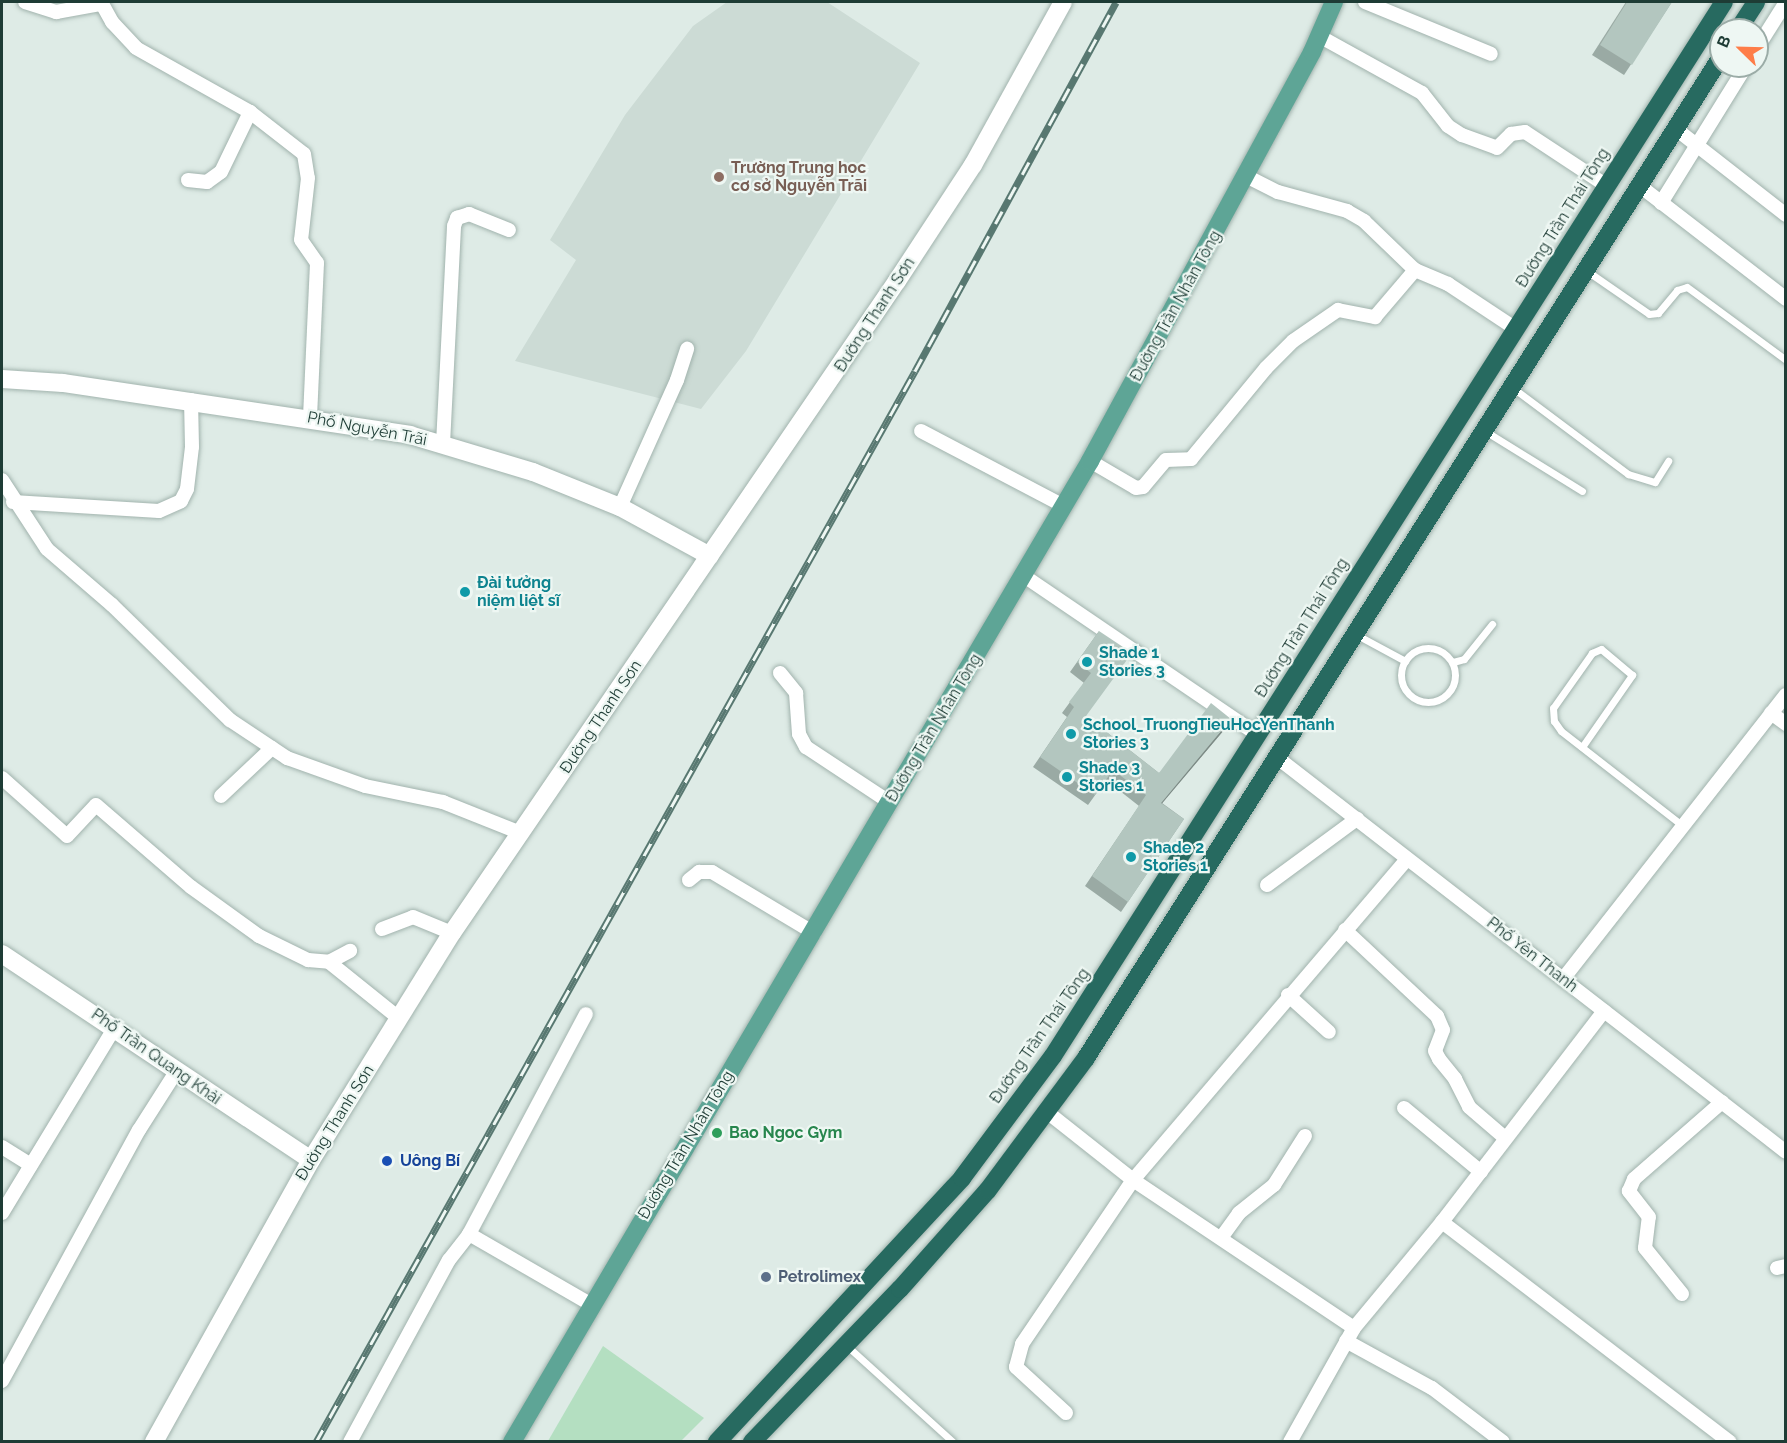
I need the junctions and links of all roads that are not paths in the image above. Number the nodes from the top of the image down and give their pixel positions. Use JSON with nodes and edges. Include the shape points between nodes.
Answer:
{"nodes":[{"id":1,"x":25,"y":2,"type":"edge"},
{"id":2,"x":1064,"y":2,"type":"edge"},
{"id":3,"x":1334,"y":2,"type":"edge"},
{"id":4,"x":1365,"y":2,"type":"edge"},
{"id":5,"x":1724,"y":2,"type":"edge"},
{"id":6,"x":1756,"y":2,"type":"edge"},
{"id":7,"x":1785,"y":2,"type":"edge"},
{"id":8,"x":101,"y":3,"type":"edge"},
{"id":9,"x":1746,"y":18,"type":"edge"},
{"id":10,"x":1769,"y":28,"type":"edge"},
{"id":11,"x":1319,"y":36,"type":"junction"},
{"id":12,"x":1491,"y":54,"type":"dead end"},
{"id":13,"x":1709,"y":76,"type":"edge"},
{"id":14,"x":1739,"y":78,"type":"edge"},
{"id":15,"x":250,"y":112,"type":"junction"},
{"id":16,"x":1676,"y":129,"type":"junction"},
{"id":17,"x":1697,"y":145,"type":"junction"},
{"id":18,"x":1246,"y":176,"type":"junction"},
{"id":19,"x":188,"y":180,"type":"dead end"},
{"id":20,"x":1607,"y":186,"type":"junction"},
{"id":21,"x":1640,"y":186,"type":"junction"},
{"id":22,"x":1661,"y":203,"type":"junction"},
{"id":23,"x":1784,"y":209,"type":"edge"},
{"id":24,"x":509,"y":230,"type":"dead end"},
{"id":25,"x":1415,"y":270,"type":"junction"},
{"id":26,"x":1553,"y":270,"type":"junction"},
{"id":27,"x":1582,"y":277,"type":"junction"},
{"id":28,"x":1785,"y":299,"type":"edge"},
{"id":29,"x":1515,"y":329,"type":"junction"},
{"id":30,"x":687,"y":349,"type":"dead end"},
{"id":31,"x":1785,"y":360,"type":"edge"},
{"id":32,"x":2,"y":379,"type":"edge"},
{"id":33,"x":1513,"y":388,"type":"junction"},
{"id":34,"x":190,"y":400,"type":"junction"},
{"id":35,"x":310,"y":417,"type":"junction"},
{"id":36,"x":921,"y":431,"type":"dead end"},
{"id":37,"x":1485,"y":431,"type":"junction"},
{"id":38,"x":443,"y":444,"type":"junction"},
{"id":39,"x":1090,"y":461,"type":"junction"},
{"id":40,"x":1668,"y":461,"type":"dead end"},
{"id":41,"x":2,"y":480,"type":"edge"},
{"id":42,"x":1582,"y":491,"type":"dead end"},
{"id":43,"x":13,"y":502,"type":"junction"},
{"id":44,"x":1064,"y":506,"type":"junction"},
{"id":45,"x":620,"y":507,"type":"junction"},
{"id":46,"x":710,"y":556,"type":"junction"},
{"id":47,"x":1024,"y":576,"type":"junction"},
{"id":48,"x":1492,"y":624,"type":"dead end"},
{"id":49,"x":1357,"y":635,"type":"junction"},
{"id":50,"x":1405,"y":661,"type":"junction"},
{"id":51,"x":1453,"y":662,"type":"junction"},
{"id":52,"x":780,"y":673,"type":"dead end"},
{"id":53,"x":1785,"y":696,"type":"edge"},
{"id":54,"x":1771,"y":713,"type":"junction"},
{"id":55,"x":1785,"y":724,"type":"edge"},
{"id":56,"x":1258,"y":735,"type":"junction"},
{"id":57,"x":1582,"y":747,"type":"junction"},
{"id":58,"x":272,"y":748,"type":"junction"},
{"id":59,"x":1279,"y":759,"type":"junction"},
{"id":60,"x":2,"y":778,"type":"edge"},
{"id":61,"x":221,"y":796,"type":"dead end"},
{"id":62,"x":889,"y":802,"type":"junction"},
{"id":63,"x":1357,"y":819,"type":"junction"},
{"id":64,"x":1683,"y":826,"type":"junction"},
{"id":65,"x":521,"y":832,"type":"junction"},
{"id":66,"x":1407,"y":859,"type":"junction"},
{"id":67,"x":689,"y":880,"type":"dead end"},
{"id":68,"x":1267,"y":885,"type":"dead end"},
{"id":69,"x":382,"y":928,"type":"dead end"},
{"id":70,"x":1345,"y":930,"type":"junction"},
{"id":71,"x":452,"y":933,"type":"junction"},
{"id":72,"x":814,"y":933,"type":"junction"},
{"id":73,"x":1132,"y":934,"type":"junction"},
{"id":74,"x":1155,"y":948,"type":"junction"},
{"id":75,"x":350,"y":951,"type":"dead end"},
{"id":76,"x":2,"y":954,"type":"edge"},
{"id":77,"x":329,"y":962,"type":"junction"},
{"id":78,"x":1563,"y":979,"type":"junction"},
{"id":79,"x":1288,"y":995,"type":"junction"},
{"id":80,"x":1604,"y":1011,"type":"junction"},
{"id":81,"x":586,"y":1014,"type":"dead end"},
{"id":82,"x":400,"y":1019,"type":"junction"},
{"id":83,"x":115,"y":1027,"type":"junction"},
{"id":84,"x":1329,"y":1032,"type":"dead end"},
{"id":85,"x":176,"y":1072,"type":"junction"},
{"id":86,"x":1722,"y":1102,"type":"junction"},
{"id":87,"x":1404,"y":1108,"type":"dead end"},
{"id":88,"x":1046,"y":1111,"type":"junction"},
{"id":89,"x":1305,"y":1136,"type":"dead end"},
{"id":90,"x":1505,"y":1138,"type":"junction"},
{"id":91,"x":2,"y":1147,"type":"edge"},
{"id":92,"x":1785,"y":1152,"type":"edge"},
{"id":93,"x":310,"y":1160,"type":"junction"},
{"id":94,"x":31,"y":1165,"type":"junction"},
{"id":95,"x":1481,"y":1172,"type":"junction"},
{"id":96,"x":1134,"y":1180,"type":"junction"},
{"id":97,"x":2,"y":1213,"type":"edge"},
{"id":98,"x":1442,"y":1222,"type":"junction"},
{"id":99,"x":469,"y":1234,"type":"junction"},
{"id":100,"x":1221,"y":1238,"type":"junction"},
{"id":101,"x":1682,"y":1294,"type":"dead end"},
{"id":102,"x":590,"y":1304,"type":"junction"},
{"id":103,"x":1354,"y":1328,"type":"junction"},
{"id":104,"x":1346,"y":1341,"type":"junction"},
{"id":105,"x":846,"y":1345,"type":"junction"},
{"id":106,"x":2,"y":1381,"type":"edge"},
{"id":107,"x":1066,"y":1413,"type":"dead end"},
{"id":108,"x":154,"y":1442,"type":"edge"},
{"id":109,"x":350,"y":1442,"type":"edge"},
{"id":110,"x":512,"y":1442,"type":"edge"},
{"id":111,"x":717,"y":1442,"type":"edge"},
{"id":112,"x":752,"y":1442,"type":"edge"},
{"id":113,"x":953,"y":1442,"type":"edge"},
{"id":114,"x":1290,"y":1442,"type":"edge"},
{"id":115,"x":1503,"y":1442,"type":"edge"},
{"id":116,"x":1730,"y":1442,"type":"edge"}],
"edges":[{"from":1,"to":8,"type":"street","via":[[56,12]]},
{"from":2,"to":46,"type":"street","name":"Đường Thanh Sơn","via":[[973,165],[800,428]]},
{"from":3,"to":11,"type":"main road","name":"Đường Trần Nhân Tông"},
{"from":4,"to":12,"type":"street"},
{"from":5,"to":20,"type":"highway","name":"Đường Trần Thái Tông"},
{"from":6,"to":9,"type":"highway"},
{"from":7,"to":10,"type":"street"},
{"from":8,"to":15,"type":"street","via":[[136,48]]},
{"from":11,"to":18,"type":"main road","name":"Đường Trần Nhân Tông"},
{"from":11,"to":20,"type":"street","via":[[1422,93],[1448,126],[1462,135],[1497,147],[1511,134],[1525,132]]},
{"from":13,"to":16,"type":"highway"},
{"from":14,"to":17,"type":"street"},
{"from":15,"to":19,"type":"street","via":[[221,172],[207,182]]},
{"from":15,"to":35,"type":"street","via":[[299,147],[307,165],[301,240],[317,263]]},
{"from":16,"to":17,"type":"street"},
{"from":16,"to":21,"type":"highway"},
{"from":17,"to":22,"type":"street"},
{"from":17,"to":23,"type":"street"},
{"from":18,"to":25,"type":"street","via":[[1278,192],[1347,210]]},
{"from":18,"to":39,"type":"main road","name":"Đường Trần Nhân Tông"},
{"from":20,"to":26,"type":"highway","name":"Đường Trần Thái Tông"},
{"from":21,"to":22,"type":"street"},
{"from":21,"to":27,"type":"highway"},
{"from":22,"to":28,"type":"street"},
{"from":24,"to":38,"type":"street","via":[[469,214],[457,218],[454,226]]},
{"from":25,"to":29,"type":"street","via":[[1448,284]]},
{"from":25,"to":39,"type":"street","via":[[1375,317],[1338,310],[1293,341],[1191,459],[1166,460],[1143,487],[1136,488]]},
{"from":26,"to":27,"type":"highway"},
{"from":26,"to":29,"type":"highway","name":"Đường Trần Thái Tông"},
{"from":27,"to":31,"type":"lane","via":[[1649,314],[1658,313],[1677,290],[1687,287]]},
{"from":27,"to":33,"type":"highway"},
{"from":29,"to":56,"type":"highway","name":"Đường Trần Thái Tông"},
{"from":30,"to":45,"type":"street"},
{"from":32,"to":34,"type":"street","name":"Phố Nguyễn Trãi"},
{"from":33,"to":37,"type":"highway"},
{"from":33,"to":40,"type":"lane","via":[[1628,474],[1655,482]]},
{"from":34,"to":35,"type":"street","name":"Phố Nguyễn Trãi"},
{"from":34,"to":43,"type":"street","via":[[192,447],[187,489],[181,501],[159,511]]},
{"from":35,"to":38,"type":"street","name":"Phố Nguyễn Trãi"},
{"from":36,"to":44,"type":"street"},
{"from":37,"to":42,"type":"lane"},
{"from":37,"to":49,"type":"highway"},
{"from":38,"to":45,"type":"street","name":"Phố Nguyễn Trãi","via":[[533,472]]},
{"from":39,"to":44,"type":"main road","name":"Đường Trần Nhân Tông"},
{"from":41,"to":43,"type":"street"},
{"from":43,"to":58,"type":"street","via":[[47,549],[112,605],[230,720]]},
{"from":44,"to":47,"type":"main road","name":"Đường Trần Nhân Tông"},
{"from":45,"to":46,"type":"street","name":"Phố Nguyễn Trãi"},
{"from":46,"to":65,"type":"street","name":"Đường Thanh Sơn"},
{"from":47,"to":56,"type":"street"},
{"from":47,"to":62,"type":"main road","name":"Đường Trần Nhân Tông"},
{"from":48,"to":51,"type":"lane","via":[[1464,659]]},
{"from":49,"to":50,"type":"lane"},
{"from":49,"to":59,"type":"highway"},
{"from":50,"to":51,"type":"lane","via":[[1412,653],[1427,648],[1442,651]]},
{"from":50,"to":51,"type":"lane","via":[[1401,673],[1404,688],[1415,699],[1430,703],[1445,697],[1454,685]]},
{"from":52,"to":62,"type":"street","via":[[796,693],[799,734],[806,747]]},
{"from":53,"to":54,"type":"street"},
{"from":54,"to":55,"type":"street"},
{"from":54,"to":64,"type":"street"},
{"from":56,"to":73,"type":"highway","name":"Đường Trần Thái Tông"},
{"from":57,"to":57,"type":"lane","via":[[1632,675],[1601,649],[1592,653],[1553,708],[1554,721],[1561,731]]},
{"from":57,"to":64,"type":"lane"},
{"from":58,"to":61,"type":"street"},
{"from":58,"to":65,"type":"street","via":[[287,758],[364,786],[442,802]]},
{"from":59,"to":63,"type":"street","name":"Phố Yên Thanh"},
{"from":59,"to":74,"type":"highway"},
{"from":60,"to":77,"type":"street","via":[[67,836],[96,805],[191,887],[259,936],[308,960]]},
{"from":62,"to":72,"type":"main road","name":"Đường Trần Nhân Tông"},
{"from":63,"to":66,"type":"street","name":"Phố Yên Thanh"},
{"from":63,"to":68,"type":"street"},
{"from":64,"to":78,"type":"street"},
{"from":65,"to":71,"type":"street","name":"Đường Thanh Sơn"},
{"from":66,"to":70,"type":"street"},
{"from":66,"to":78,"type":"street","name":"Phố Yên Thanh"},
{"from":67,"to":72,"type":"street","via":[[699,872],[712,872]]},
{"from":69,"to":71,"type":"street","via":[[413,917]]},
{"from":70,"to":79,"type":"street"},
{"from":70,"to":90,"type":"street","via":[[1437,1016],[1443,1030],[1435,1051],[1439,1059],[1469,1107]]},
{"from":71,"to":82,"type":"street","name":"Đường Thanh Sơn"},
{"from":72,"to":102,"type":"main road","name":"Đường Trần Nhân Tông"},
{"from":73,"to":74,"type":"highway"},
{"from":73,"to":111,"type":"highway","name":"Đường Trần Thái Tông","via":[[1053,1056],[962,1178]]},
{"from":74,"to":88,"type":"highway","via":[[1086,1058]]},
{"from":75,"to":77,"type":"street"},
{"from":76,"to":83,"type":"street","name":"Phố Trần Quang Khải"},
{"from":77,"to":82,"type":"street"},
{"from":78,"to":80,"type":"street","name":"Phố Yên Thanh"},
{"from":79,"to":84,"type":"street"},
{"from":79,"to":96,"type":"street"},
{"from":80,"to":86,"type":"street","name":"Phố Yên Thanh"},
{"from":80,"to":90,"type":"street"},
{"from":81,"to":99,"type":"street"},
{"from":82,"to":93,"type":"street","name":"Đường Thanh Sơn"},
{"from":83,"to":85,"type":"street","name":"Phố Trần Quang Khải"},
{"from":83,"to":94,"type":"street"},
{"from":85,"to":93,"type":"street","name":"Phố Trần Quang Khải"},
{"from":85,"to":106,"type":"street","via":[[139,1130]]},
{"from":86,"to":92,"type":"street","name":"Phố Yên Thanh"},
{"from":86,"to":101,"type":"street","via":[[1634,1179],[1629,1191],[1649,1217],[1646,1248]]},
{"from":87,"to":95,"type":"street"},
{"from":88,"to":96,"type":"street"},
{"from":88,"to":105,"type":"highway","via":[[988,1190]]},
{"from":89,"to":100,"type":"street","via":[[1274,1185],[1239,1213]]},
{"from":90,"to":95,"type":"street"},
{"from":91,"to":94,"type":"street"},
{"from":93,"to":108,"type":"street","name":"Đường Thanh Sơn"},
{"from":94,"to":97,"type":"street"},
{"from":95,"to":98,"type":"street"},
{"from":96,"to":100,"type":"street"},
{"from":96,"to":107,"type":"street","via":[[1016,1356],[1016,1367],[1024,1378]]},
{"from":98,"to":103,"type":"street"},
{"from":98,"to":116,"type":"street"},
{"from":99,"to":102,"type":"street"},
{"from":99,"to":109,"type":"street","via":[[449,1260]]},
{"from":100,"to":103,"type":"street"},
{"from":102,"to":110,"type":"main road","name":"Đường Trần Nhân Tông"},
{"from":103,"to":104,"type":"street"},
{"from":104,"to":114,"type":"street"},
{"from":104,"to":115,"type":"street","via":[[1432,1388]]},
{"from":105,"to":112,"type":"highway"},
{"from":105,"to":113,"type":"lane"}]}
